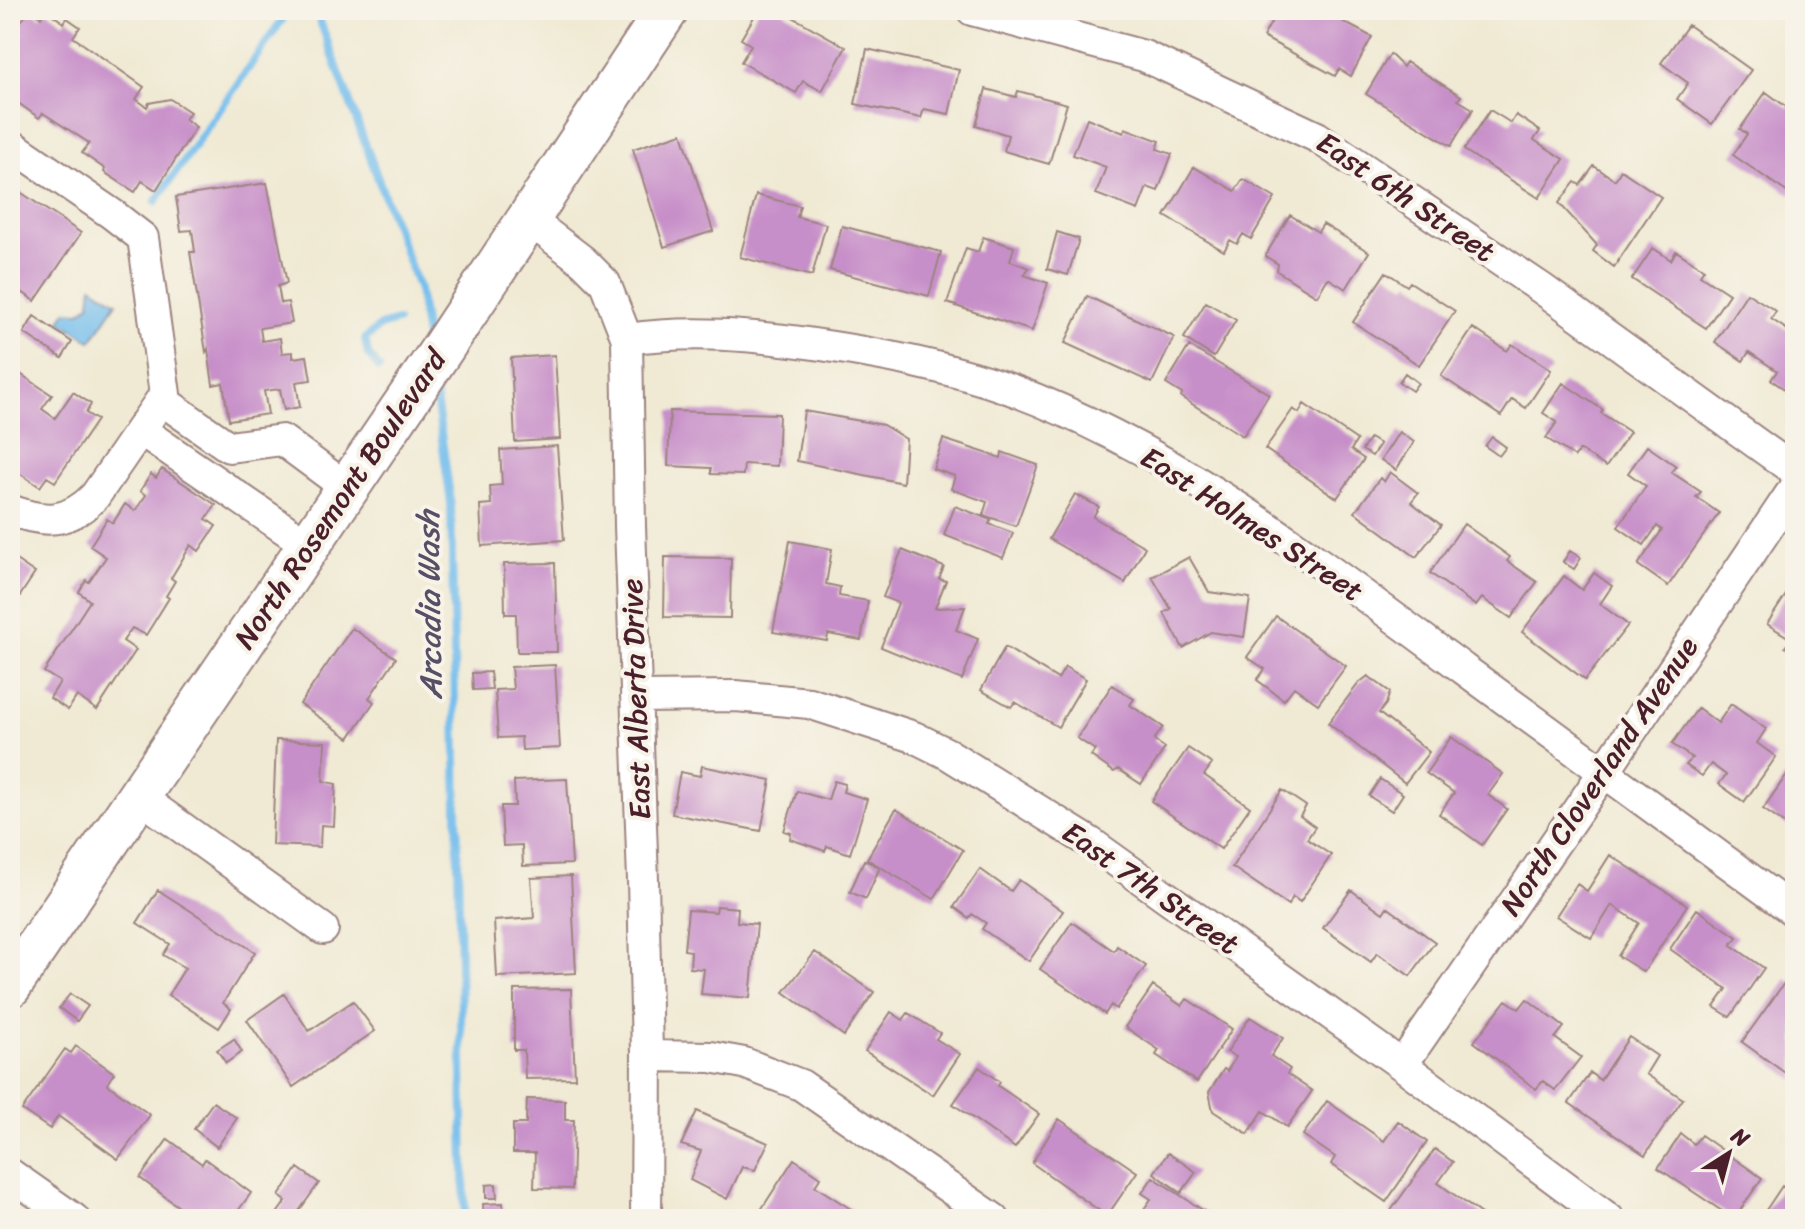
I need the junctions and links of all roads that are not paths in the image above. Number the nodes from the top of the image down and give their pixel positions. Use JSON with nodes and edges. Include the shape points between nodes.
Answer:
{"nodes":[{"id":1,"x":667,"y":10,"type":"edge"},
{"id":2,"x":972,"y":10,"type":"edge"},
{"id":3,"x":10,"y":144,"type":"edge"},
{"id":4,"x":528,"y":219,"type":"junction"},
{"id":5,"x":627,"y":339,"type":"junction"},
{"id":6,"x":162,"y":400,"type":"junction"},
{"id":7,"x":142,"y":431,"type":"junction"},
{"id":8,"x":254,"y":444,"type":"junction"},
{"id":9,"x":1795,"y":471,"type":"edge"},
{"id":10,"x":223,"y":486,"type":"junction"},
{"id":11,"x":1795,"y":487,"type":"edge"},
{"id":12,"x":347,"y":488,"type":"junction"},
{"id":13,"x":10,"y":510,"type":"edge"},
{"id":14,"x":308,"y":545,"type":"junction"},
{"id":15,"x":636,"y":697,"type":"junction"},
{"id":16,"x":1604,"y":772,"type":"junction"},
{"id":17,"x":138,"y":796,"type":"junction"},
{"id":18,"x":1795,"y":912,"type":"edge"},
{"id":19,"x":323,"y":929,"type":"dead end"},
{"id":20,"x":10,"y":986,"type":"edge"},
{"id":21,"x":647,"y":1056,"type":"junction"},
{"id":22,"x":1402,"y":1065,"type":"junction"},
{"id":23,"x":10,"y":1174,"type":"edge"},
{"id":24,"x":74,"y":1219,"type":"edge"},
{"id":25,"x":646,"y":1219,"type":"edge"},
{"id":26,"x":994,"y":1219,"type":"edge"},
{"id":27,"x":1609,"y":1219,"type":"edge"}],
"edges":[{"from":1,"to":4,"type":"street","name":"North Rosemont Boulevard"},
{"from":2,"to":9,"type":"street","name":"East 6th Street","via":[[1144,56],[1317,137],[1541,288]]},
{"from":3,"to":6,"type":"street","via":[[143,238]]},
{"from":4,"to":5,"type":"street","name":"East Alberta Drive","via":[[605,283]]},
{"from":4,"to":12,"type":"street","name":"North Rosemont Boulevard"},
{"from":5,"to":15,"type":"street","name":"East Alberta Drive"},
{"from":5,"to":16,"type":"street","name":"East Holmes Street","via":[[711,333],[875,352],[970,376],[1051,406],[1151,455],[1289,542]]},
{"from":6,"to":7,"type":"street"},
{"from":6,"to":8,"type":"street","via":[[229,447]]},
{"from":7,"to":10,"type":"street"},
{"from":7,"to":13,"type":"street","via":[[83,508],[51,531]]},
{"from":8,"to":10,"type":"street"},
{"from":8,"to":12,"type":"street","via":[[282,440]]},
{"from":10,"to":14,"type":"street"},
{"from":11,"to":16,"type":"street","name":"North Cloverland Avenue"},
{"from":12,"to":14,"type":"street","name":"North Rosemont Boulevard"},
{"from":14,"to":17,"type":"street","name":"North Rosemont Boulevard"},
{"from":15,"to":21,"type":"street","name":"East Alberta Drive"},
{"from":15,"to":22,"type":"street","name":"East 7th Street","via":[[736,696],[809,703],[925,743],[1091,843]]},
{"from":16,"to":18,"type":"street","name":"East Holmes Street"},
{"from":16,"to":22,"type":"street","name":"North Cloverland Avenue"},
{"from":17,"to":19,"type":"street"},
{"from":17,"to":20,"type":"street","name":"North Rosemont Boulevard"},
{"from":21,"to":25,"type":"street","name":"East Alberta Drive"},
{"from":21,"to":26,"type":"street","via":[[744,1063],[801,1085]]},
{"from":22,"to":27,"type":"street","name":"East 7th Street"},
{"from":23,"to":24,"type":"street"}]}
